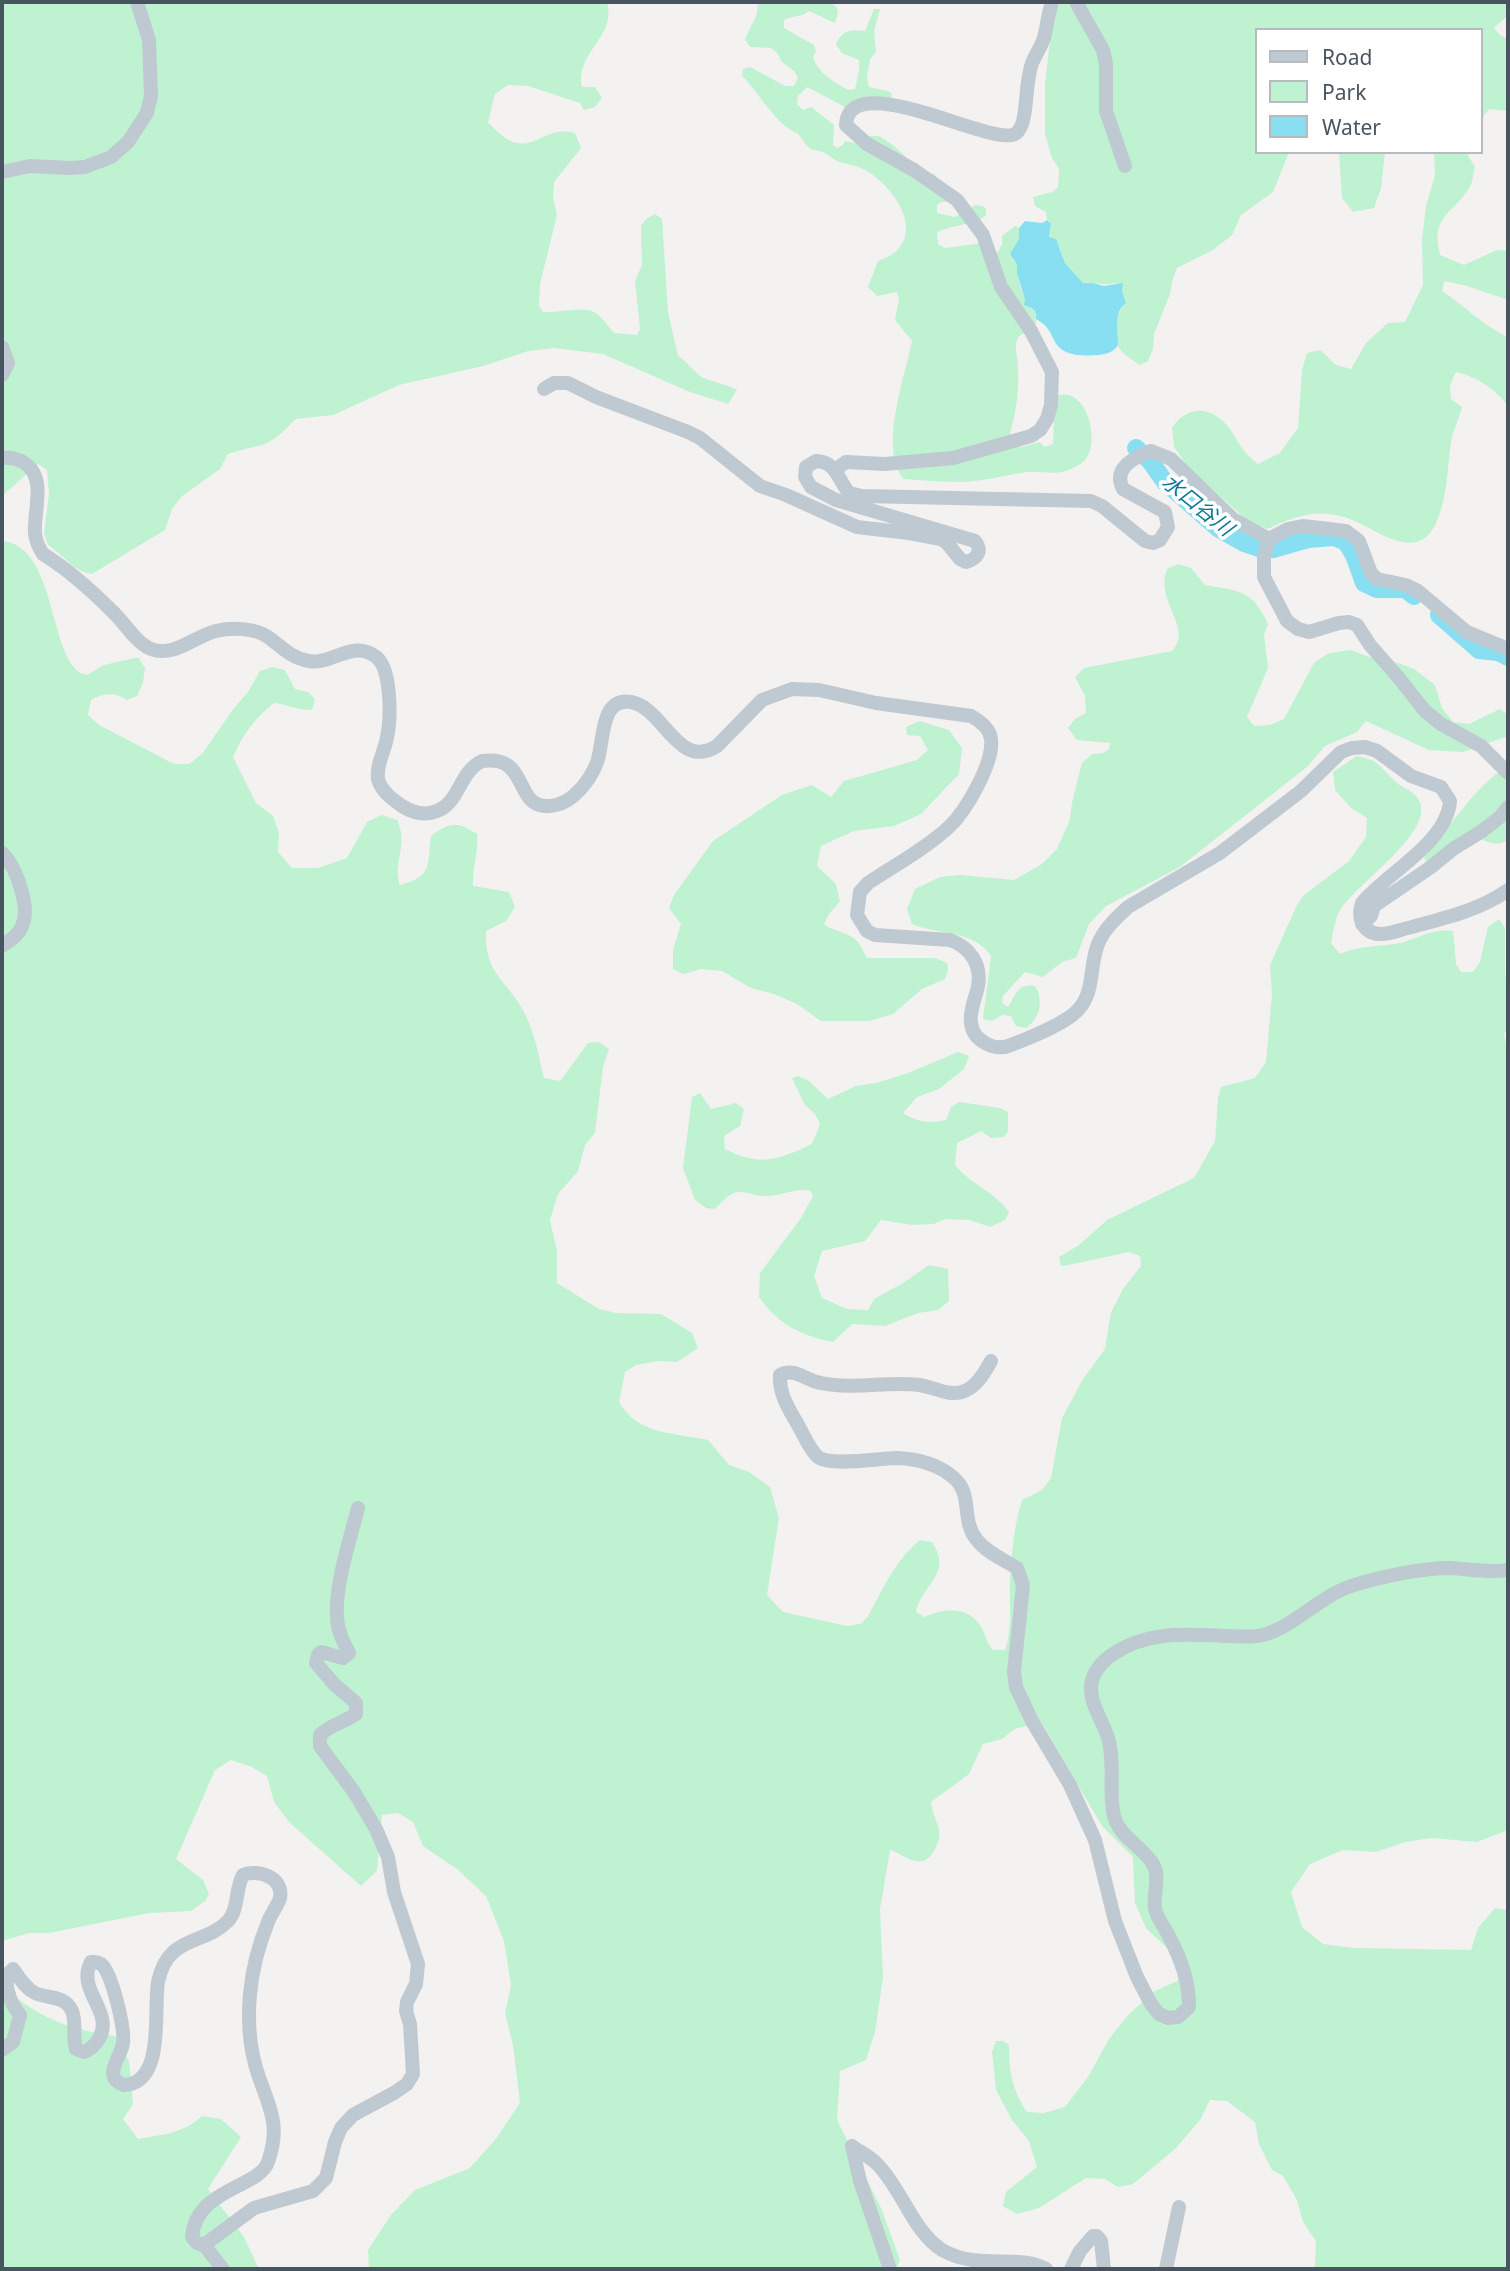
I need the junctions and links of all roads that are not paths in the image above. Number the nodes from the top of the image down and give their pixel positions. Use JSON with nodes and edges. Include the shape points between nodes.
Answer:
{"nodes":[{"id":1,"x":137,"y":2,"type":"edge"},
{"id":2,"x":1052,"y":2,"type":"edge"},
{"id":3,"x":1076,"y":2,"type":"edge"},
{"id":4,"x":1125,"y":166,"type":"dead end"},
{"id":5,"x":2,"y":172,"type":"edge"},
{"id":6,"x":2,"y":347,"type":"edge"},
{"id":7,"x":2,"y":375,"type":"edge"},
{"id":8,"x":544,"y":389,"type":"dead end"},
{"id":9,"x":2,"y":458,"type":"edge"},
{"id":10,"x":836,"y":469,"type":"junction"},
{"id":11,"x":1269,"y":540,"type":"junction"},
{"id":12,"x":1508,"y":649,"type":"edge"},
{"id":13,"x":1508,"y":773,"type":"edge"},
{"id":14,"x":1508,"y":807,"type":"edge"},
{"id":15,"x":2,"y":853,"type":"edge"},
{"id":16,"x":1508,"y":890,"type":"edge"},
{"id":17,"x":1362,"y":924,"type":"junction"},
{"id":18,"x":2,"y":946,"type":"edge"},
{"id":19,"x":991,"y":1361,"type":"dead end"},
{"id":20,"x":358,"y":1508,"type":"dead end"},
{"id":21,"x":1508,"y":1570,"type":"edge"},
{"id":22,"x":2,"y":2050,"type":"edge"},
{"id":23,"x":1179,"y":2207,"type":"dead end"},
{"id":24,"x":204,"y":2245,"type":"junction"},
{"id":25,"x":223,"y":2269,"type":"edge"},
{"id":26,"x":890,"y":2269,"type":"edge"},
{"id":27,"x":1046,"y":2269,"type":"edge"},
{"id":28,"x":1071,"y":2269,"type":"edge"},
{"id":29,"x":1104,"y":2269,"type":"edge"},
{"id":30,"x":1166,"y":2269,"type":"edge"}],
"edges":[{"from":1,"to":5,"type":"street","via":[[149,40],[151,96],[147,113],[128,142],[111,157],[85,167],[30,166]]},
{"from":2,"to":10,"type":"street","via":[[1032,63],[1024,117],[1014,134],[997,136],[910,108],[875,104],[851,108],[846,117],[846,125],[867,144],[957,200],[983,235],[1001,287],[1052,372],[1047,419],[1031,436],[953,458],[846,462]]},
{"from":3,"to":4,"type":"street","via":[[1103,50],[1106,111]]},
{"from":6,"to":7,"type":"street","via":[[8,363]]},
{"from":8,"to":10,"type":"street","via":[[568,383],[688,432],[760,486],[857,527],[933,537],[947,543],[966,562],[979,553],[975,541],[836,500],[811,487],[805,477],[806,467],[816,461]]},
{"from":9,"to":17,"type":"street","via":[[23,462],[35,474],[35,534],[43,554],[150,648],[168,651],[231,629],[257,632],[304,660],[316,662],[354,650],[377,657],[386,676],[389,711],[378,779],[389,796],[414,813],[445,806],[467,771],[482,761],[506,763],[522,790],[542,806],[565,802],[586,782],[596,764],[607,714],[622,702],[641,705],[686,748],[701,753],[717,746],[762,700],[792,689],[819,690],[980,721],[990,734],[990,752],[963,810],[933,840],[867,883],[856,904],[860,923],[875,935],[950,940],[967,950],[979,974],[971,1023],[988,1045],[1006,1048],[1069,1018],[1089,989],[1098,944],[1119,915],[1230,846],[1301,791],[1341,752],[1365,747],[1411,776],[1441,788],[1450,801],[1444,820],[1419,853],[1362,904]]},
{"from":10,"to":11,"type":"street","via":[[846,490],[854,495],[1091,501],[1153,543],[1168,527],[1165,512],[1120,484],[1124,466],[1151,452],[1171,459],[1233,519]]},
{"from":11,"to":12,"type":"street","via":[[1303,526],[1346,531],[1359,541],[1377,579],[1418,591],[1467,632]]},
{"from":11,"to":13,"type":"street","via":[[1264,577],[1287,621],[1310,632],[1339,623],[1357,625],[1425,711],[1481,746]]},
{"from":14,"to":17,"type":"street","via":[[1482,831],[1374,906]]},
{"from":15,"to":18,"type":"street","via":[[16,873],[25,912],[23,926]]},
{"from":16,"to":17,"type":"street","via":[[1462,913],[1383,934]]},
{"from":19,"to":21,"type":"street","via":[[963,1392],[924,1385],[821,1384],[786,1372],[780,1381],[783,1400],[819,1458],[896,1458],[937,1466],[964,1489],[976,1539],[1021,1574],[1016,1688],[1095,1840],[1115,1921],[1137,1977],[1151,2004],[1168,2018],[1178,2017],[1189,2007],[1189,1988],[1155,1910],[1156,1870],[1115,1820],[1113,1757],[1091,1691],[1100,1665],[1122,1648],[1156,1636],[1263,1635],[1351,1586],[1449,1568],[1491,1573]]},
{"from":20,"to":24,"type":"street","via":[[336,1615],[349,1653],[343,1658],[321,1652],[316,1663],[356,1703],[356,1714],[325,1729],[320,1746],[360,1801],[388,1857],[394,1892],[418,1964],[406,2011],[413,2074],[407,2084],[353,2115],[341,2128],[326,2178],[313,2191],[254,2208]]},
{"from":22,"to":24,"type":"street","via":[[13,2042],[20,2015],[5,1995],[3,1979],[13,1969],[35,1993],[61,1999],[71,2008],[76,2049],[84,2052],[96,2043],[103,2025],[87,1983],[88,1968],[94,1961],[106,1970],[121,2018],[123,2047],[115,2063],[115,2079],[124,2085],[137,2082],[153,2049],[158,1983],[164,1965],[185,1942],[211,1933],[228,1920],[243,1875],[272,1877],[280,1897],[262,1936],[249,2022],[254,2063],[274,2120],[274,2136],[268,2164],[261,2172],[216,2198],[197,2221],[192,2237]]},
{"from":23,"to":30,"type":"street"},
{"from":24,"to":25,"type":"street"},
{"from":26,"to":27,"type":"street","via":[[852,2146],[876,2163],[922,2231],[942,2251],[983,2265],[1030,2264]]},
{"from":28,"to":29,"type":"street","via":[[1093,2236],[1101,2241]]}]}
